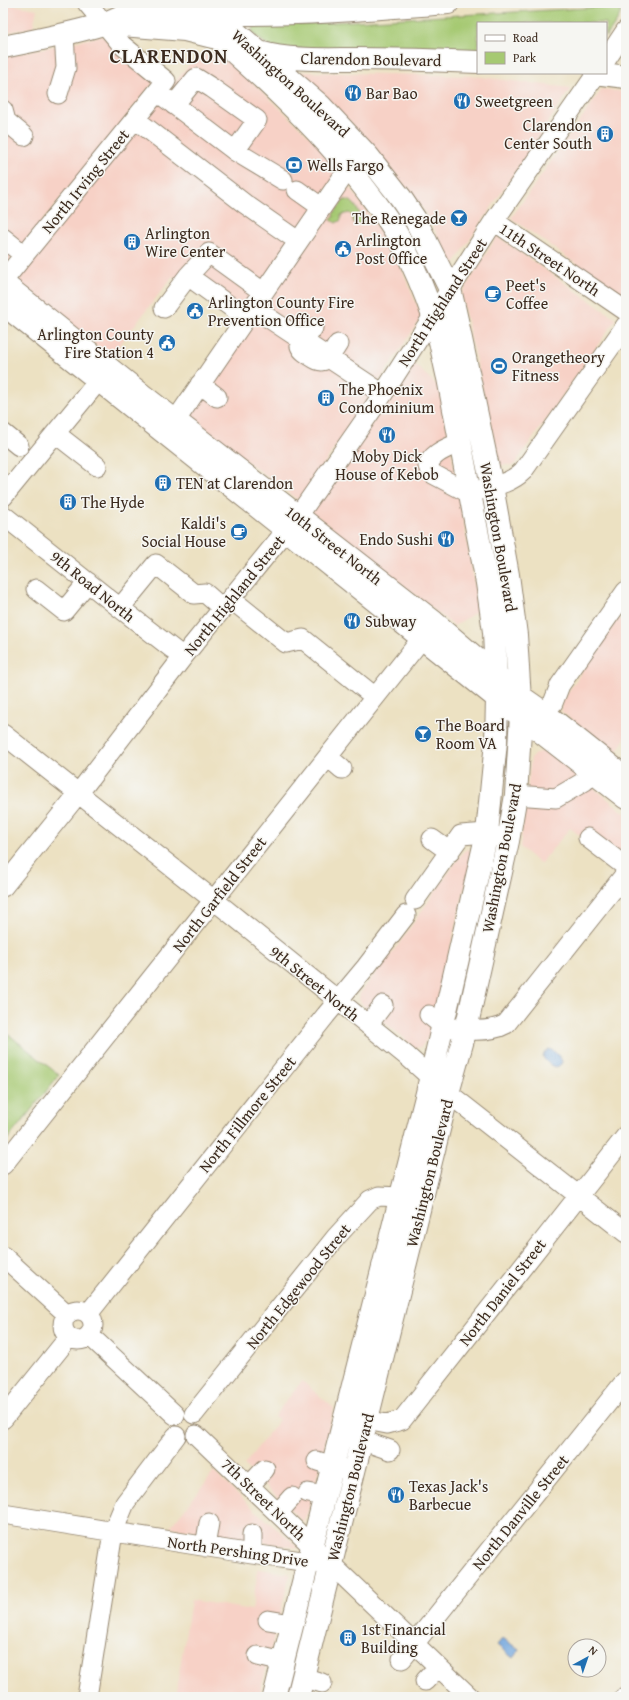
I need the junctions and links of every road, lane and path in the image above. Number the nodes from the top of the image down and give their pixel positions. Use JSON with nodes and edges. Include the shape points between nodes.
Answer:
{"nodes":[{"id":1,"x":87,"y":3,"type":"edge"},
{"id":2,"x":448,"y":3,"type":"edge"},
{"id":3,"x":401,"y":5,"type":"edge"},
{"id":4,"x":195,"y":7,"type":"edge"},
{"id":5,"x":243,"y":8,"type":"edge"},
{"id":6,"x":104,"y":24,"type":"junction"},
{"id":7,"x":626,"y":30,"type":"edge"},
{"id":8,"x":64,"y":34,"type":"junction"},
{"id":9,"x":219,"y":39,"type":"junction"},
{"id":10,"x":3,"y":47,"type":"edge"},
{"id":11,"x":258,"y":52,"type":"junction"},
{"id":12,"x":607,"y":58,"type":"edge"},
{"id":13,"x":477,"y":62,"type":"edge"},
{"id":14,"x":595,"y":74,"type":"edge"},
{"id":15,"x":604,"y":74,"type":"edge"},
{"id":16,"x":626,"y":77,"type":"edge"},
{"id":17,"x":162,"y":86,"type":"junction"},
{"id":18,"x":58,"y":94,"type":"dead end"},
{"id":19,"x":174,"y":105,"type":"junction"},
{"id":20,"x":4,"y":117,"type":"edge"},
{"id":21,"x":136,"y":119,"type":"junction"},
{"id":22,"x":24,"y":136,"type":"dead end"},
{"id":23,"x":235,"y":151,"type":"junction"},
{"id":24,"x":368,"y":156,"type":"junction"},
{"id":25,"x":350,"y":170,"type":"junction"},
{"id":26,"x":322,"y":207,"type":"junction"},
{"id":27,"x":494,"y":221,"type":"junction"},
{"id":28,"x":3,"y":238,"type":"edge"},
{"id":29,"x":298,"y":241,"type":"junction"},
{"id":30,"x":24,"y":255,"type":"junction"},
{"id":31,"x":188,"y":276,"type":"junction"},
{"id":32,"x":3,"y":282,"type":"edge"},
{"id":33,"x":450,"y":289,"type":"junction"},
{"id":34,"x":3,"y":304,"type":"edge"},
{"id":35,"x":253,"y":305,"type":"junction"},
{"id":36,"x":164,"y":308,"type":"dead end"},
{"id":37,"x":626,"y":311,"type":"edge"},
{"id":38,"x":433,"y":316,"type":"junction"},
{"id":39,"x":626,"y":325,"type":"edge"},
{"id":40,"x":99,"y":380,"type":"junction"},
{"id":41,"x":200,"y":384,"type":"junction"},
{"id":42,"x":383,"y":394,"type":"junction"},
{"id":43,"x":217,"y":397,"type":"dead end"},
{"id":44,"x":171,"y":428,"type":"junction"},
{"id":45,"x":3,"y":433,"type":"edge"},
{"id":46,"x":56,"y":434,"type":"junction"},
{"id":47,"x":460,"y":442,"type":"junction"},
{"id":48,"x":19,"y":446,"type":"dead end"},
{"id":49,"x":97,"y":466,"type":"dead end"},
{"id":50,"x":492,"y":486,"type":"junction"},
{"id":51,"x":469,"y":493,"type":"junction"},
{"id":52,"x":3,"y":497,"type":"edge"},
{"id":53,"x":3,"y":515,"type":"edge"},
{"id":54,"x":292,"y":523,"type":"junction"},
{"id":55,"x":88,"y":582,"type":"junction"},
{"id":56,"x":36,"y":589,"type":"dead end"},
{"id":57,"x":626,"y":591,"type":"edge"},
{"id":58,"x":227,"y":604,"type":"junction"},
{"id":59,"x":120,"y":608,"type":"junction"},
{"id":60,"x":428,"y":630,"type":"junction"},
{"id":61,"x":183,"y":657,"type":"junction"},
{"id":62,"x":497,"y":676,"type":"junction"},
{"id":63,"x":375,"y":697,"type":"junction"},
{"id":64,"x":497,"y":698,"type":"junction"},
{"id":65,"x":520,"y":706,"type":"junction"},
{"id":66,"x":543,"y":712,"type":"junction"},
{"id":67,"x":3,"y":734,"type":"edge"},
{"id":68,"x":328,"y":757,"type":"junction"},
{"id":69,"x":342,"y":769,"type":"dead end"},
{"id":70,"x":592,"y":772,"type":"junction"},
{"id":71,"x":626,"y":778,"type":"edge"},
{"id":72,"x":78,"y":794,"type":"junction"},
{"id":73,"x":516,"y":794,"type":"junction"},
{"id":74,"x":626,"y":798,"type":"edge"},
{"id":75,"x":487,"y":833,"type":"junction"},
{"id":76,"x":588,"y":838,"type":"dead end"},
{"id":77,"x":432,"y":839,"type":"dead end"},
{"id":78,"x":508,"y":841,"type":"junction"},
{"id":79,"x":450,"y":852,"type":"junction"},
{"id":80,"x":626,"y":867,"type":"edge"},
{"id":81,"x":626,"y":873,"type":"edge"},
{"id":82,"x":3,"y":888,"type":"edge"},
{"id":83,"x":214,"y":900,"type":"junction"},
{"id":84,"x":337,"y":1001,"type":"junction"},
{"id":85,"x":383,"y":1005,"type":"dead end"},
{"id":86,"x":436,"y":1020,"type":"junction"},
{"id":87,"x":368,"y":1025,"type":"junction"},
{"id":88,"x":466,"y":1030,"type":"junction"},
{"id":89,"x":430,"y":1077,"type":"junction"},
{"id":90,"x":448,"y":1093,"type":"junction"},
{"id":91,"x":626,"y":1136,"type":"edge"},
{"id":92,"x":3,"y":1165,"type":"edge"},
{"id":93,"x":579,"y":1196,"type":"junction"},
{"id":94,"x":400,"y":1197,"type":"junction"},
{"id":95,"x":422,"y":1201,"type":"junction"},
{"id":96,"x":626,"y":1233,"type":"edge"},
{"id":97,"x":3,"y":1256,"type":"edge"},
{"id":98,"x":88,"y":1314,"type":"junction"},
{"id":99,"x":68,"y":1315,"type":"junction"},
{"id":100,"x":89,"y":1335,"type":"junction"},
{"id":101,"x":69,"y":1337,"type":"junction"},
{"id":102,"x":626,"y":1380,"type":"edge"},
{"id":103,"x":194,"y":1414,"type":"junction"},
{"id":104,"x":175,"y":1416,"type":"junction"},
{"id":105,"x":3,"y":1419,"type":"edge"},
{"id":106,"x":364,"y":1430,"type":"junction"},
{"id":107,"x":196,"y":1435,"type":"junction"},
{"id":108,"x":176,"y":1436,"type":"junction"},
{"id":109,"x":340,"y":1436,"type":"junction"},
{"id":110,"x":390,"y":1450,"type":"dead end"},
{"id":111,"x":325,"y":1463,"type":"junction"},
{"id":112,"x":264,"y":1469,"type":"dead end"},
{"id":113,"x":354,"y":1472,"type":"junction"},
{"id":114,"x":250,"y":1486,"type":"junction"},
{"id":115,"x":308,"y":1496,"type":"junction"},
{"id":116,"x":266,"y":1509,"type":"junction"},
{"id":117,"x":3,"y":1514,"type":"edge"},
{"id":118,"x":209,"y":1522,"type":"dead end"},
{"id":119,"x":113,"y":1532,"type":"junction"},
{"id":120,"x":252,"y":1534,"type":"dead end"},
{"id":121,"x":205,"y":1547,"type":"junction"},
{"id":122,"x":252,"y":1554,"type":"junction"},
{"id":123,"x":310,"y":1554,"type":"junction"},
{"id":124,"x":330,"y":1565,"type":"junction"},
{"id":125,"x":268,"y":1620,"type":"dead end"},
{"id":126,"x":292,"y":1624,"type":"junction"},
{"id":127,"x":415,"y":1644,"type":"junction"},
{"id":128,"x":258,"y":1656,"type":"dead end"},
{"id":129,"x":402,"y":1659,"type":"dead end"},
{"id":130,"x":283,"y":1662,"type":"junction"},
{"id":131,"x":438,"y":1667,"type":"junction"},
{"id":132,"x":425,"y":1681,"type":"dead end"},
{"id":133,"x":308,"y":1686,"type":"edge"},
{"id":134,"x":87,"y":1697,"type":"edge"},
{"id":135,"x":274,"y":1697,"type":"edge"},
{"id":136,"x":470,"y":1697,"type":"edge"}],
"edges":[{"from":1,"to":6,"type":"street"},
{"from":2,"to":3,"type":"main road"},
{"from":3,"to":5,"type":"main road","via":[[288,13]]},
{"from":4,"to":5,"type":"main road"},
{"from":4,"to":6,"type":"main road","via":[[136,11]]},
{"from":4,"to":9,"type":"main road","name":"Washington Boulevard"},
{"from":4,"to":11,"type":"main road","name":"Washington Boulevard"},
{"from":5,"to":11,"type":"street","via":[[248,36]]},
{"from":6,"to":8,"type":"main road"},
{"from":6,"to":9,"type":"main road","name":"Clarendon Boulevard","via":[[185,30]]},
{"from":6,"to":17,"type":"street"},
{"from":7,"to":12,"type":"street"},
{"from":8,"to":10,"type":"main road"},
{"from":8,"to":18,"type":"street","via":[[66,68]]},
{"from":9,"to":11,"type":"main road","name":"Clarendon Boulevard"},
{"from":9,"to":25,"type":"main road","name":"Washington Boulevard","via":[[305,119]]},
{"from":11,"to":13,"type":"main road","name":"Clarendon Boulevard","via":[[311,59]]},
{"from":11,"to":24,"type":"main road","name":"Washington Boulevard","via":[[320,105]]},
{"from":14,"to":27,"type":"street","name":"North Highland Street"},
{"from":15,"to":16,"type":"main road"},
{"from":17,"to":19,"type":"street"},
{"from":17,"to":21,"type":"street","name":"North Irving Street"},
{"from":19,"to":23,"type":"street"},
{"from":19,"to":23,"type":"street","via":[[196,78],[257,120]]},
{"from":20,"to":22,"type":"street"},
{"from":21,"to":29,"type":"street","via":[[245,204]]},
{"from":21,"to":30,"type":"street","name":"North Irving Street"},
{"from":23,"to":26,"type":"street"},
{"from":24,"to":25,"type":"street"},
{"from":24,"to":33,"type":"main road","name":"Washington Boulevard","via":[[402,198],[415,219]]},
{"from":25,"to":26,"type":"street"},
{"from":25,"to":38,"type":"main road","name":"Washington Boulevard","via":[[397,235]]},
{"from":26,"to":29,"type":"street"},
{"from":27,"to":33,"type":"street","name":"North Highland Street"},
{"from":27,"to":37,"type":"street","name":"11th Street North","via":[[581,289]]},
{"from":28,"to":30,"type":"street"},
{"from":29,"to":35,"type":"street"},
{"from":30,"to":32,"type":"street","name":"North Irving Street"},
{"from":31,"to":35,"type":"street"},
{"from":31,"to":35,"type":"street","via":[[208,253]]},
{"from":31,"to":36,"type":"street"},
{"from":32,"to":44,"type":"main road","name":"10th Street North"},
{"from":33,"to":38,"type":"street","name":"North Highland Street"},
{"from":33,"to":50,"type":"main road","name":"Washington Boulevard"},
{"from":34,"to":40,"type":"main road","name":"10th Street North"},
{"from":35,"to":41,"type":"street","via":[[228,356]]},
{"from":35,"to":42,"type":"street","via":[[270,324],[308,334],[337,353]]},
{"from":38,"to":42,"type":"street","name":"North Highland Street"},
{"from":38,"to":47,"type":"main road","name":"Washington Boulevard"},
{"from":39,"to":50,"type":"street","via":[[523,471],[507,483]]},
{"from":40,"to":44,"type":"main road","name":"10th Street North"},
{"from":40,"to":46,"type":"street"},
{"from":41,"to":43,"type":"street"},
{"from":41,"to":44,"type":"street"},
{"from":42,"to":54,"type":"street","name":"North Highland Street"},
{"from":44,"to":54,"type":"main road","name":"10th Street North"},
{"from":45,"to":48,"type":"street"},
{"from":46,"to":49,"type":"street"},
{"from":46,"to":52,"type":"street"},
{"from":47,"to":51,"type":"main road","name":"Washington Boulevard"},
{"from":47,"to":51,"type":"street","via":[[436,454],[428,466],[433,474]]},
{"from":50,"to":51,"type":"street"},
{"from":50,"to":65,"type":"main road","name":"Washington Boulevard","via":[[512,602]]},
{"from":51,"to":62,"type":"main road","name":"Washington Boulevard","via":[[491,609]]},
{"from":53,"to":55,"type":"street","name":"9th Road North"},
{"from":54,"to":58,"type":"street","name":"North Highland Street"},
{"from":54,"to":60,"type":"main road","name":"10th Street North"},
{"from":55,"to":56,"type":"street","via":[[64,611]]},
{"from":55,"to":59,"type":"street","name":"9th Road North"},
{"from":57,"to":66,"type":"street","via":[[560,685],[553,703]]},
{"from":58,"to":59,"type":"street","via":[[205,593],[194,594],[156,564]]},
{"from":58,"to":61,"type":"street","name":"North Highland Street"},
{"from":58,"to":63,"type":"street","via":[[286,643],[303,639],[348,666]]},
{"from":59,"to":61,"type":"street","name":"9th Road North"},
{"from":60,"to":62,"type":"main road","name":"10th Street North"},
{"from":60,"to":63,"type":"street","name":"North Garfield Street"},
{"from":60,"to":64,"type":"main road","name":"10th Street North"},
{"from":61,"to":72,"type":"street","name":"North Highland Street"},
{"from":62,"to":64,"type":"main road","name":"Washington Boulevard"},
{"from":62,"to":65,"type":"main road","name":"10th Street North"},
{"from":63,"to":68,"type":"street","name":"North Garfield Street"},
{"from":64,"to":65,"type":"main road","name":"10th Street North"},
{"from":64,"to":75,"type":"main road","name":"Washington Boulevard","via":[[496,742]]},
{"from":65,"to":66,"type":"main road","name":"10th Street North"},
{"from":65,"to":70,"type":"main road","name":"10th Street North"},
{"from":65,"to":73,"type":"main road","name":"Washington Boulevard"},
{"from":66,"to":71,"type":"main road","name":"10th Street North"},
{"from":67,"to":72,"type":"street","name":"9th Street North"},
{"from":68,"to":69,"type":"street"},
{"from":68,"to":83,"type":"street","name":"North Garfield Street"},
{"from":70,"to":73,"type":"street","via":[[585,781],[556,798]]},
{"from":70,"to":74,"type":"main road","name":"10th Street North"},
{"from":72,"to":82,"type":"street","name":"North Highland Street"},
{"from":72,"to":83,"type":"street","name":"9th Street North"},
{"from":73,"to":78,"type":"main road","name":"Washington Boulevard"},
{"from":75,"to":78,"type":"street","name":"North Fillmore Street"},
{"from":75,"to":79,"type":"street","name":"North Fillmore Street","via":[[461,835]]},
{"from":75,"to":86,"type":"main road","name":"Washington Boulevard"},
{"from":76,"to":80,"type":"street"},
{"from":77,"to":79,"type":"street"},
{"from":78,"to":88,"type":"main road","name":"Washington Boulevard"},
{"from":79,"to":84,"type":"street","name":"North Fillmore Street","via":[[410,908],[376,964]]},
{"from":81,"to":88,"type":"street","via":[[506,1024],[500,1028]]},
{"from":83,"to":84,"type":"street","name":"9th Street North"},
{"from":83,"to":92,"type":"street","name":"North Garfield Street"},
{"from":84,"to":87,"type":"street","name":"9th Street North"},
{"from":84,"to":98,"type":"street","name":"North Fillmore Street"},
{"from":85,"to":87,"type":"street"},
{"from":86,"to":88,"type":"street"},
{"from":86,"to":89,"type":"main road","name":"Washington Boulevard"},
{"from":87,"to":89,"type":"street","name":"9th Street North"},
{"from":88,"to":90,"type":"main road","name":"Washington Boulevard"},
{"from":89,"to":90,"type":"street","name":"9th Street North"},
{"from":89,"to":94,"type":"main road","name":"Washington Boulevard"},
{"from":90,"to":93,"type":"street","name":"9th Street North"},
{"from":90,"to":95,"type":"main road","name":"Washington Boulevard"},
{"from":91,"to":93,"type":"street","name":"North Daniel Street"},
{"from":93,"to":96,"type":"street","name":"9th Street North"},
{"from":93,"to":106,"type":"street","name":"North Daniel Street","via":[[402,1420]]},
{"from":94,"to":95,"type":"street","name":"North Edgewood Street"},
{"from":94,"to":103,"type":"street","name":"North Edgewood Street","via":[[379,1196],[370,1200],[336,1237]]},
{"from":94,"to":109,"type":"main road","name":"Washington Boulevard"},
{"from":95,"to":106,"type":"main road","name":"Washington Boulevard"},
{"from":97,"to":99,"type":"street"},
{"from":98,"to":99,"type":"street","via":[[80,1311]]},
{"from":98,"to":100,"type":"street","via":[[93,1322]]},
{"from":99,"to":101,"type":"street","via":[[64,1329]]},
{"from":100,"to":101,"type":"street","via":[[82,1340]]},
{"from":100,"to":104,"type":"street"},
{"from":101,"to":105,"type":"street"},
{"from":102,"to":127,"type":"street","name":"North Danville Street","via":[[437,1603]]},
{"from":103,"to":104,"type":"street","via":[[186,1411]]},
{"from":103,"to":107,"type":"street","via":[[199,1422]]},
{"from":104,"to":108,"type":"street","via":[[171,1424]]},
{"from":106,"to":109,"type":"street"},
{"from":106,"to":110,"type":"street"},
{"from":106,"to":113,"type":"main road","name":"Washington Boulevard"},
{"from":107,"to":108,"type":"street","via":[[184,1439]]},
{"from":107,"to":114,"type":"street","name":"7th Street North"},
{"from":108,"to":119,"type":"street","via":[[125,1502]]},
{"from":109,"to":111,"type":"main road","name":"Washington Boulevard"},
{"from":111,"to":113,"type":"street"},
{"from":111,"to":115,"type":"main road","name":"Washington Boulevard"},
{"from":112,"to":114,"type":"street"},
{"from":113,"to":124,"type":"main road","name":"Washington Boulevard"},
{"from":114,"to":116,"type":"street","name":"7th Street North"},
{"from":115,"to":116,"type":"street"},
{"from":115,"to":123,"type":"main road","name":"Washington Boulevard"},
{"from":116,"to":123,"type":"street","name":"7th Street North"},
{"from":117,"to":119,"type":"street","name":"North Pershing Drive"},
{"from":118,"to":121,"type":"street"},
{"from":119,"to":121,"type":"street","name":"North Pershing Drive"},
{"from":119,"to":134,"type":"street"},
{"from":120,"to":122,"type":"street"},
{"from":121,"to":122,"type":"street","name":"North Pershing Drive"},
{"from":122,"to":123,"type":"street","name":"North Pershing Drive"},
{"from":123,"to":124,"type":"street","name":"7th Street North"},
{"from":123,"to":126,"type":"main road","name":"Washington Boulevard"},
{"from":124,"to":127,"type":"street","name":"North Pershing Drive"},
{"from":124,"to":133,"type":"main road","name":"Washington Boulevard"},
{"from":125,"to":126,"type":"street"},
{"from":126,"to":130,"type":"main road","name":"Washington Boulevard"},
{"from":127,"to":129,"type":"street","name":"North Danville Street"},
{"from":127,"to":131,"type":"street","name":"North Pershing Drive"},
{"from":128,"to":130,"type":"street"},
{"from":130,"to":135,"type":"main road","name":"Washington Boulevard"},
{"from":131,"to":132,"type":"street"},
{"from":131,"to":136,"type":"street","name":"North Pershing Drive"}]}
